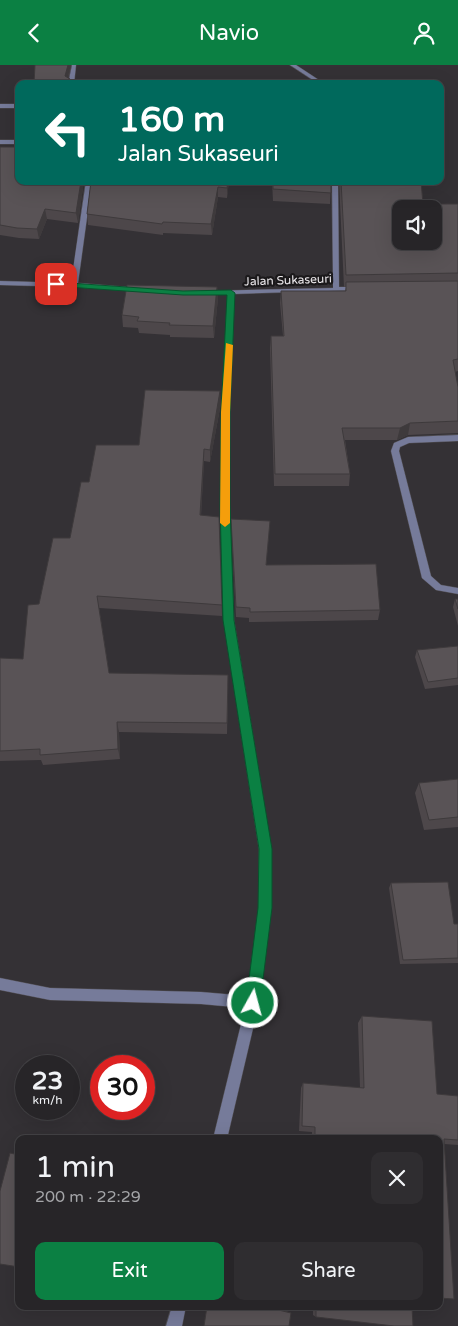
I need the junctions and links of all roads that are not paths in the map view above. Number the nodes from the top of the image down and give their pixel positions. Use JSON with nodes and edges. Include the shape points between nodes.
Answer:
{"nodes":[{"id":1,"x":74,"y":65,"type":"edge"},
{"id":2,"x":293,"y":65,"type":"edge"},
{"id":3,"x":72,"y":80,"type":"edge"},
{"id":4,"x":316,"y":80,"type":"edge"},
{"id":5,"x":0,"y":106,"type":"edge"},
{"id":6,"x":15,"y":106,"type":"edge"},
{"id":7,"x":0,"y":142,"type":"edge"},
{"id":8,"x":15,"y":142,"type":"edge"},
{"id":9,"x":88,"y":185,"type":"edge"},
{"id":10,"x":335,"y":185,"type":"edge"},
{"id":11,"x":0,"y":283,"type":"edge"},
{"id":12,"x":74,"y":285,"type":"junction"},
{"id":13,"x":336,"y":289,"type":"junction"},
{"id":14,"x":364,"y":289,"type":"edge"},
{"id":15,"x":144,"y":290,"type":"edge"},
{"id":16,"x":202,"y":293,"type":"edge"},
{"id":17,"x":231,"y":293,"type":"junction"},
{"id":18,"x":458,"y":438,"type":"edge"},
{"id":19,"x":458,"y":591,"type":"edge"},
{"id":20,"x":0,"y":984,"type":"edge"},
{"id":21,"x":253,"y":1003,"type":"junction"},
{"id":22,"x":221,"y":1135,"type":"edge"},
{"id":23,"x":178,"y":1310,"type":"edge"},
{"id":24,"x":174,"y":1326,"type":"edge"}],
"edges":[{"from":1,"to":3,"type":"street"},
{"from":2,"to":4,"type":"street"},
{"from":5,"to":6,"type":"street"},
{"from":7,"to":8,"type":"street"},
{"from":9,"to":12,"type":"street"},
{"from":10,"to":13,"type":"street"},
{"from":11,"to":12,"type":"street"},
{"from":12,"to":15,"type":"street"},
{"from":13,"to":14,"type":"street","name":"Jalan Sukaseuri"},
{"from":13,"to":17,"type":"street","name":"Jalan Sukaseuri"},
{"from":16,"to":17,"type":"street","name":"Jalan Sukaseuri"},
{"from":17,"to":21,"type":"street","via":[[225,505],[229,620],[265,849],[265,908]]},
{"from":18,"to":19,"type":"street","via":[[408,440],[397,445],[395,451],[427,578],[439,588]]},
{"from":20,"to":21,"type":"street","via":[[50,994],[201,998]]},
{"from":21,"to":22,"type":"street"},
{"from":23,"to":24,"type":"street"}]}
